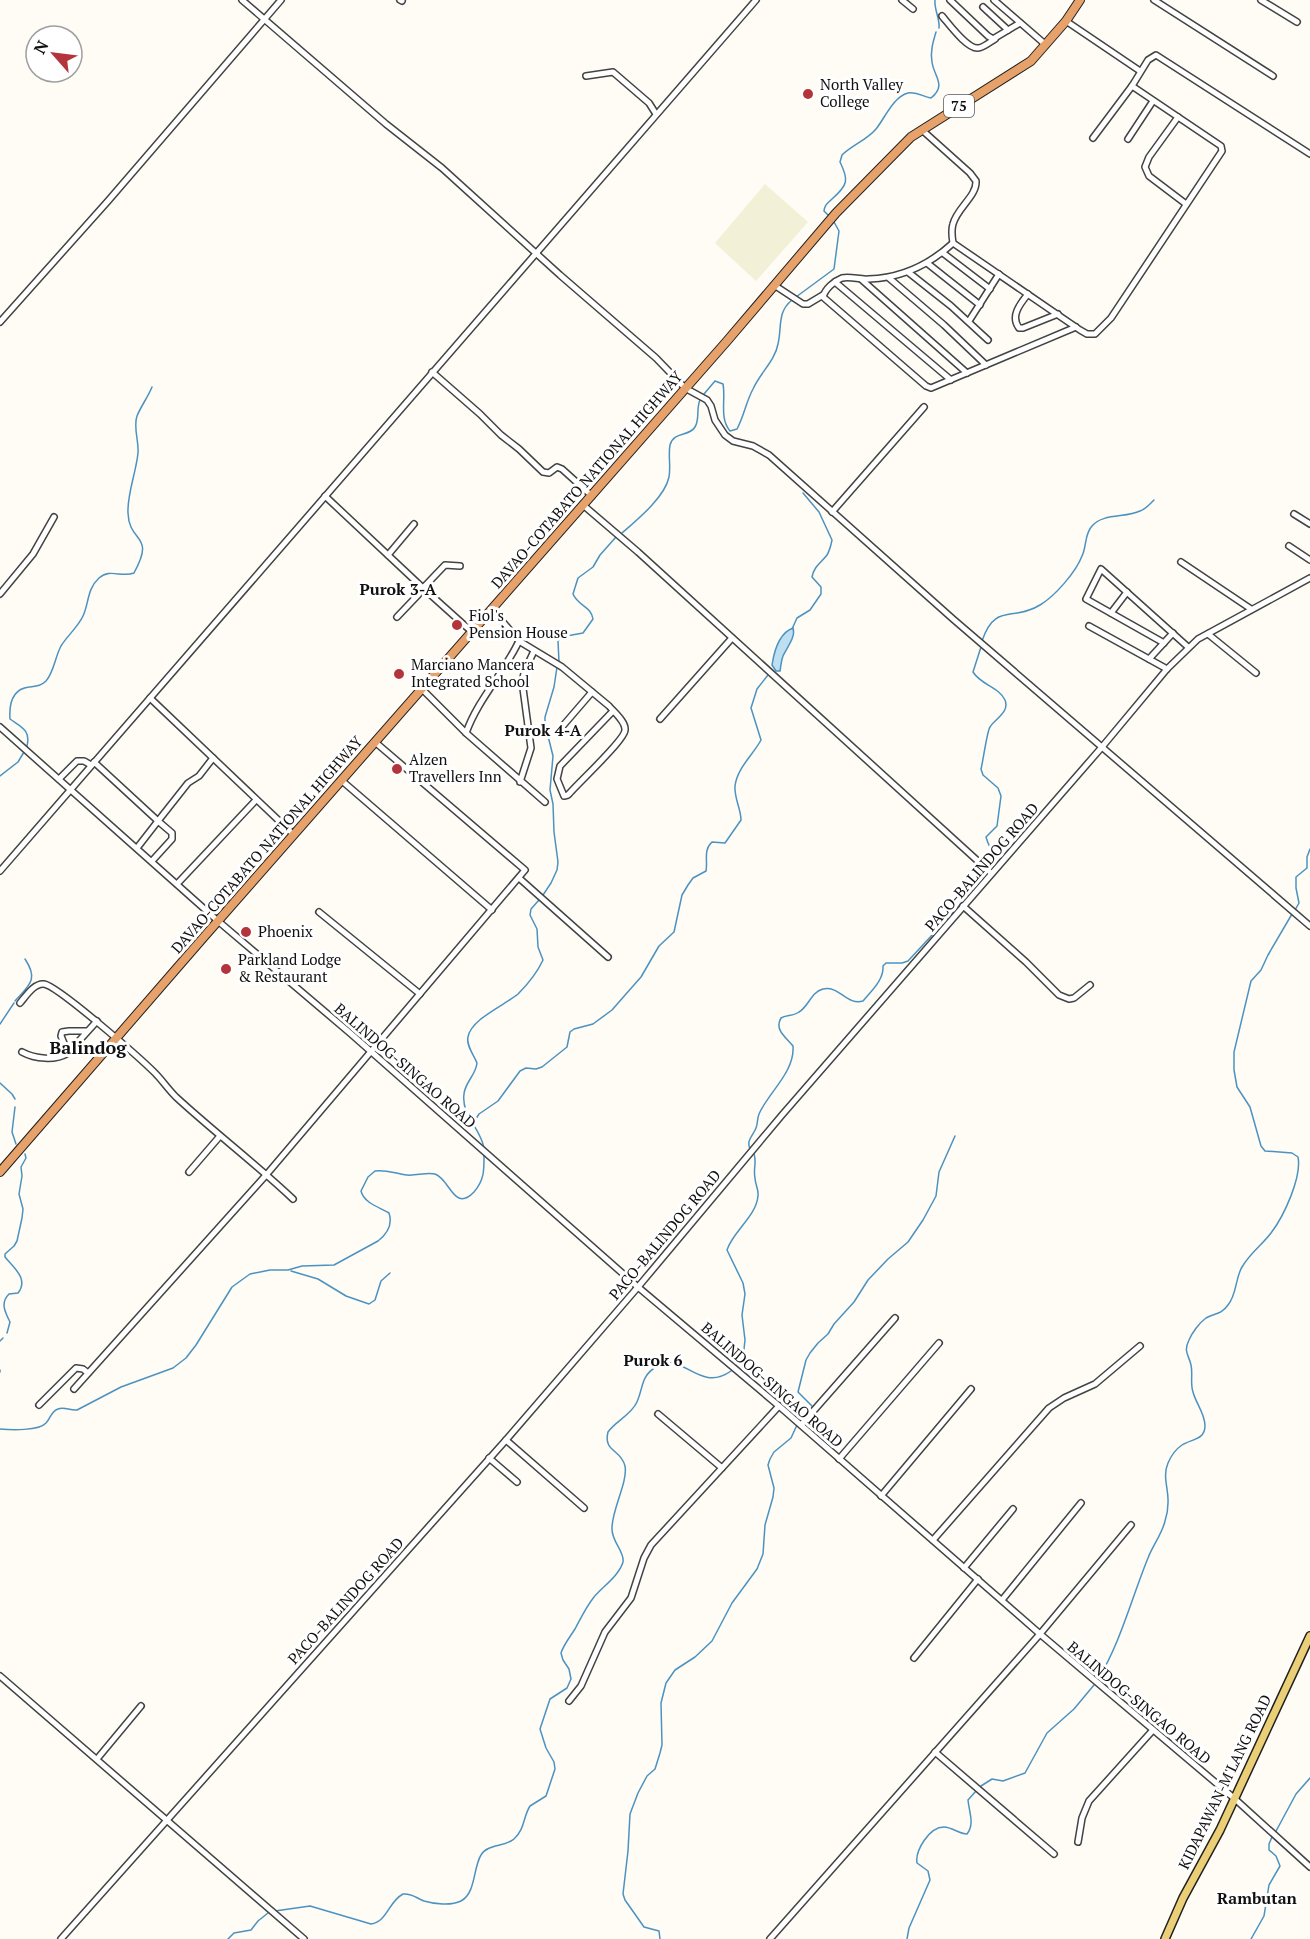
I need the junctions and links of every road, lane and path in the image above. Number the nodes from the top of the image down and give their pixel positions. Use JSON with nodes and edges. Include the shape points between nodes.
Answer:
{"nodes":[{"id":1,"x":242,"y":0,"type":"edge"},
{"id":2,"x":281,"y":0,"type":"edge"},
{"id":3,"x":756,"y":0,"type":"edge"},
{"id":4,"x":902,"y":0,"type":"edge"},
{"id":5,"x":950,"y":0,"type":"edge"},
{"id":6,"x":994,"y":0,"type":"edge"},
{"id":7,"x":1080,"y":0,"type":"edge"},
{"id":8,"x":1154,"y":0,"type":"edge"},
{"id":9,"x":1261,"y":0,"type":"edge"},
{"id":10,"x":983,"y":7,"type":"dead end"},
{"id":11,"x":913,"y":9,"type":"dead end"},
{"id":12,"x":942,"y":16,"type":"dead end"},
{"id":13,"x":264,"y":20,"type":"junction"},
{"id":14,"x":1066,"y":21,"type":"junction"},
{"id":15,"x":1020,"y":22,"type":"junction"},
{"id":16,"x":1296,"y":22,"type":"dead end"},
{"id":17,"x":1008,"y":30,"type":"junction"},
{"id":18,"x":995,"y":39,"type":"junction"},
{"id":19,"x":1046,"y":45,"type":"junction"},
{"id":20,"x":1140,"y":71,"type":"junction"},
{"id":21,"x":586,"y":76,"type":"dead end"},
{"id":22,"x":1273,"y":76,"type":"dead end"},
{"id":23,"x":1132,"y":86,"type":"junction"},
{"id":24,"x":1153,"y":101,"type":"junction"},
{"id":25,"x":656,"y":114,"type":"junction"},
{"id":26,"x":1178,"y":117,"type":"junction"},
{"id":27,"x":922,"y":130,"type":"junction"},
{"id":28,"x":1093,"y":138,"type":"dead end"},
{"id":29,"x":1128,"y":139,"type":"dead end"},
{"id":30,"x":1310,"y":154,"type":"edge"},
{"id":31,"x":1186,"y":204,"type":"junction"},
{"id":32,"x":953,"y":243,"type":"junction"},
{"id":33,"x":943,"y":253,"type":"junction"},
{"id":34,"x":536,"y":254,"type":"junction"},
{"id":35,"x":927,"y":263,"type":"junction"},
{"id":36,"x":908,"y":272,"type":"junction"},
{"id":37,"x":999,"y":274,"type":"junction"},
{"id":38,"x":888,"y":278,"type":"junction"},
{"id":39,"x":862,"y":280,"type":"junction"},
{"id":40,"x":835,"y":282,"type":"junction"},
{"id":41,"x":774,"y":285,"type":"junction"},
{"id":42,"x":990,"y":289,"type":"junction"},
{"id":43,"x":1028,"y":294,"type":"junction"},
{"id":44,"x":823,"y":295,"type":"junction"},
{"id":45,"x":980,"y":305,"type":"junction"},
{"id":46,"x":1058,"y":314,"type":"junction"},
{"id":47,"x":969,"y":321,"type":"junction"},
{"id":48,"x":0,"y":322,"type":"edge"},
{"id":49,"x":1076,"y":327,"type":"junction"},
{"id":50,"x":988,"y":339,"type":"dead end"},
{"id":51,"x":986,"y":365,"type":"junction"},
{"id":52,"x":432,"y":372,"type":"junction"},
{"id":53,"x":967,"y":373,"type":"junction"},
{"id":54,"x":951,"y":380,"type":"junction"},
{"id":55,"x":686,"y":388,"type":"junction"},
{"id":56,"x":924,"y":407,"type":"dead end"},
{"id":57,"x":325,"y":496,"type":"junction"},
{"id":58,"x":592,"y":496,"type":"junction"},
{"id":59,"x":584,"y":505,"type":"junction"},
{"id":60,"x":832,"y":512,"type":"junction"},
{"id":61,"x":1294,"y":514,"type":"dead end"},
{"id":62,"x":54,"y":517,"type":"dead end"},
{"id":63,"x":414,"y":524,"type":"dead end"},
{"id":64,"x":1310,"y":524,"type":"edge"},
{"id":65,"x":1289,"y":546,"type":"dead end"},
{"id":66,"x":388,"y":555,"type":"junction"},
{"id":67,"x":1310,"y":560,"type":"edge"},
{"id":68,"x":1182,"y":562,"type":"dead end"},
{"id":69,"x":460,"y":566,"type":"dead end"},
{"id":70,"x":1310,"y":578,"type":"edge"},
{"id":71,"x":423,"y":588,"type":"junction"},
{"id":72,"x":1127,"y":592,"type":"junction"},
{"id":73,"x":0,"y":594,"type":"edge"},
{"id":74,"x":492,"y":609,"type":"junction"},
{"id":75,"x":1251,"y":609,"type":"junction"},
{"id":76,"x":1111,"y":613,"type":"junction"},
{"id":77,"x":397,"y":616,"type":"dead end"},
{"id":78,"x":1089,"y":627,"type":"dead end"},
{"id":79,"x":472,"y":632,"type":"junction"},
{"id":80,"x":1173,"y":633,"type":"junction"},
{"id":81,"x":1208,"y":633,"type":"junction"},
{"id":82,"x":732,"y":638,"type":"junction"},
{"id":83,"x":519,"y":641,"type":"junction"},
{"id":84,"x":1164,"y":644,"type":"junction"},
{"id":85,"x":1188,"y":647,"type":"junction"},
{"id":86,"x":534,"y":651,"type":"junction"},
{"id":87,"x":1149,"y":659,"type":"junction"},
{"id":88,"x":1167,"y":669,"type":"junction"},
{"id":89,"x":1256,"y":673,"type":"dead end"},
{"id":90,"x":422,"y":689,"type":"junction"},
{"id":91,"x":592,"y":692,"type":"junction"},
{"id":92,"x":150,"y":698,"type":"junction"},
{"id":93,"x":613,"y":711,"type":"junction"},
{"id":94,"x":660,"y":719,"type":"dead end"},
{"id":95,"x":0,"y":727,"type":"edge"},
{"id":96,"x":561,"y":728,"type":"dead end"},
{"id":97,"x":466,"y":733,"type":"junction"},
{"id":98,"x":375,"y":742,"type":"junction"},
{"id":99,"x":1102,"y":747,"type":"junction"},
{"id":100,"x":213,"y":758,"type":"junction"},
{"id":101,"x":93,"y":764,"type":"junction"},
{"id":102,"x":59,"y":779,"type":"junction"},
{"id":103,"x":341,"y":780,"type":"junction"},
{"id":104,"x":520,"y":782,"type":"junction"},
{"id":105,"x":70,"y":790,"type":"junction"},
{"id":106,"x":256,"y":800,"type":"junction"},
{"id":107,"x":545,"y":802,"type":"dead end"},
{"id":108,"x":158,"y":821,"type":"junction"},
{"id":109,"x":294,"y":835,"type":"junction"},
{"id":110,"x":137,"y":848,"type":"junction"},
{"id":111,"x":152,"y":861,"type":"junction"},
{"id":112,"x":0,"y":871,"type":"edge"},
{"id":113,"x":991,"y":873,"type":"junction"},
{"id":114,"x":519,"y":878,"type":"junction"},
{"id":115,"x":177,"y":884,"type":"junction"},
{"id":116,"x":963,"y":906,"type":"junction"},
{"id":117,"x":492,"y":910,"type":"junction"},
{"id":118,"x":319,"y":912,"type":"dead end"},
{"id":119,"x":218,"y":921,"type":"junction"},
{"id":120,"x":1310,"y":926,"type":"edge"},
{"id":121,"x":608,"y":957,"type":"dead end"},
{"id":122,"x":1090,"y":985,"type":"dead end"},
{"id":123,"x":420,"y":994,"type":"junction"},
{"id":124,"x":20,"y":1003,"type":"dead end"},
{"id":125,"x":97,"y":1021,"type":"junction"},
{"id":126,"x":87,"y":1031,"type":"junction"},
{"id":127,"x":116,"y":1039,"type":"junction"},
{"id":128,"x":22,"y":1052,"type":"dead end"},
{"id":129,"x":371,"y":1052,"type":"junction"},
{"id":130,"x":68,"y":1053,"type":"junction"},
{"id":131,"x":220,"y":1136,"type":"junction"},
{"id":132,"x":0,"y":1172,"type":"edge"},
{"id":133,"x":189,"y":1172,"type":"dead end"},
{"id":134,"x":267,"y":1174,"type":"junction"},
{"id":135,"x":293,"y":1199,"type":"dead end"},
{"id":136,"x":638,"y":1287,"type":"junction"},
{"id":137,"x":895,"y":1318,"type":"dead end"},
{"id":138,"x":939,"y":1343,"type":"dead end"},
{"id":139,"x":1140,"y":1346,"type":"dead end"},
{"id":140,"x":88,"y":1372,"type":"junction"},
{"id":141,"x":74,"y":1389,"type":"dead end"},
{"id":142,"x":971,"y":1389,"type":"dead end"},
{"id":143,"x":39,"y":1405,"type":"dead end"},
{"id":144,"x":779,"y":1406,"type":"junction"},
{"id":145,"x":658,"y":1414,"type":"dead end"},
{"id":146,"x":801,"y":1425,"type":"junction"},
{"id":147,"x":506,"y":1440,"type":"junction"},
{"id":148,"x":489,"y":1458,"type":"junction"},
{"id":149,"x":839,"y":1459,"type":"junction"},
{"id":150,"x":722,"y":1468,"type":"junction"},
{"id":151,"x":517,"y":1482,"type":"dead end"},
{"id":152,"x":881,"y":1496,"type":"junction"},
{"id":153,"x":1081,"y":1503,"type":"dead end"},
{"id":154,"x":584,"y":1508,"type":"dead end"},
{"id":155,"x":1013,"y":1509,"type":"dead end"},
{"id":156,"x":1131,"y":1525,"type":"dead end"},
{"id":157,"x":933,"y":1540,"type":"junction"},
{"id":158,"x":964,"y":1568,"type":"junction"},
{"id":159,"x":978,"y":1579,"type":"junction"},
{"id":160,"x":1002,"y":1600,"type":"junction"},
{"id":161,"x":1040,"y":1634,"type":"junction"},
{"id":162,"x":1310,"y":1636,"type":"edge"},
{"id":163,"x":914,"y":1658,"type":"dead end"},
{"id":164,"x":0,"y":1676,"type":"edge"},
{"id":165,"x":569,"y":1701,"type":"dead end"},
{"id":166,"x":141,"y":1706,"type":"dead end"},
{"id":167,"x":1153,"y":1730,"type":"junction"},
{"id":168,"x":935,"y":1752,"type":"junction"},
{"id":169,"x":97,"y":1759,"type":"junction"},
{"id":170,"x":1234,"y":1799,"type":"junction"},
{"id":171,"x":168,"y":1821,"type":"junction"},
{"id":172,"x":1078,"y":1842,"type":"dead end"},
{"id":173,"x":1054,"y":1854,"type":"dead end"},
{"id":174,"x":1310,"y":1867,"type":"edge"},
{"id":175,"x":61,"y":1939,"type":"edge"},
{"id":176,"x":304,"y":1939,"type":"edge"},
{"id":177,"x":770,"y":1939,"type":"edge"},
{"id":178,"x":1165,"y":1939,"type":"edge"}],
"edges":[{"from":1,"to":13,"type":"street"},
{"from":2,"to":13,"type":"street"},
{"from":3,"to":25,"type":"street"},
{"from":4,"to":11,"type":"street"},
{"from":5,"to":18,"type":"street"},
{"from":6,"to":15,"type":"street"},
{"from":7,"to":14,"type":"highway","name":"DAVAO-COTABATO NATIONAL HIGHWAY","number":"75"},
{"from":8,"to":22,"type":"street"},
{"from":9,"to":16,"type":"street"},
{"from":10,"to":17,"type":"street"},
{"from":12,"to":18,"type":"street","via":[[968,45],[980,48]]},
{"from":13,"to":34,"type":"street","via":[[442,168]]},
{"from":13,"to":48,"type":"street"},
{"from":14,"to":19,"type":"highway","name":"DAVAO-COTABATO NATIONAL HIGHWAY","number":"75"},
{"from":14,"to":20,"type":"street"},
{"from":15,"to":17,"type":"street"},
{"from":15,"to":19,"type":"street"},
{"from":17,"to":18,"type":"street"},
{"from":19,"to":27,"type":"highway","name":"DAVAO-COTABATO NATIONAL HIGHWAY","number":"75","via":[[1020,69]]},
{"from":20,"to":23,"type":"street"},
{"from":20,"to":30,"type":"street","via":[[1152,56],[1160,56]]},
{"from":21,"to":25,"type":"street","via":[[613,72]]},
{"from":23,"to":24,"type":"street"},
{"from":23,"to":28,"type":"street"},
{"from":24,"to":26,"type":"street"},
{"from":24,"to":29,"type":"street"},
{"from":25,"to":34,"type":"street"},
{"from":26,"to":31,"type":"street","via":[[1145,167],[1149,176]]},
{"from":26,"to":31,"type":"street","via":[[1223,149]]},
{"from":27,"to":32,"type":"street","via":[[976,181],[954,221]]},
{"from":27,"to":41,"type":"highway","name":"DAVAO-COTABATO NATIONAL HIGHWAY","number":"75","via":[[836,213]]},
{"from":31,"to":49,"type":"street","via":[[1106,325],[1091,334]]},
{"from":32,"to":33,"type":"street"},
{"from":32,"to":37,"type":"street"},
{"from":33,"to":35,"type":"street"},
{"from":33,"to":42,"type":"street"},
{"from":34,"to":52,"type":"street"},
{"from":34,"to":55,"type":"street"},
{"from":35,"to":36,"type":"street"},
{"from":35,"to":45,"type":"street"},
{"from":36,"to":38,"type":"street"},
{"from":36,"to":47,"type":"street"},
{"from":37,"to":42,"type":"street"},
{"from":37,"to":43,"type":"street"},
{"from":38,"to":39,"type":"street"},
{"from":38,"to":51,"type":"street"},
{"from":39,"to":40,"type":"street","via":[[844,278]]},
{"from":39,"to":53,"type":"street"},
{"from":40,"to":44,"type":"street"},
{"from":40,"to":54,"type":"street"},
{"from":41,"to":44,"type":"street","via":[[803,304]]},
{"from":41,"to":55,"type":"highway","name":"DAVAO-COTABATO NATIONAL HIGHWAY","number":"75"},
{"from":42,"to":45,"type":"street"},
{"from":43,"to":46,"type":"street"},
{"from":43,"to":46,"type":"street","via":[[1016,312],[1019,328]]},
{"from":44,"to":54,"type":"street","via":[[926,386]]},
{"from":45,"to":47,"type":"street"},
{"from":46,"to":49,"type":"street"},
{"from":47,"to":50,"type":"street"},
{"from":49,"to":51,"type":"street"},
{"from":51,"to":53,"type":"street"},
{"from":52,"to":57,"type":"street"},
{"from":52,"to":58,"type":"street","via":[[543,472],[562,469]]},
{"from":53,"to":54,"type":"street"},
{"from":55,"to":58,"type":"highway","name":"DAVAO-COTABATO NATIONAL HIGHWAY","number":"75"},
{"from":55,"to":60,"type":"street","via":[[709,403],[725,435],[769,455]]},
{"from":56,"to":60,"type":"street"},
{"from":57,"to":66,"type":"street"},
{"from":57,"to":92,"type":"street"},
{"from":58,"to":59,"type":"highway","name":"DAVAO-COTABATO NATIONAL HIGHWAY","number":"75"},
{"from":59,"to":74,"type":"highway","name":"DAVAO-COTABATO NATIONAL HIGHWAY","number":"75"},
{"from":59,"to":82,"type":"street"},
{"from":60,"to":99,"type":"street"},
{"from":61,"to":64,"type":"street"},
{"from":62,"to":73,"type":"street","via":[[33,554]]},
{"from":63,"to":66,"type":"street"},
{"from":65,"to":67,"type":"street"},
{"from":66,"to":71,"type":"street"},
{"from":68,"to":75,"type":"street"},
{"from":69,"to":71,"type":"street","via":[[445,565]]},
{"from":70,"to":75,"type":"street","name":"PACO-BALINDOG ROAD"},
{"from":71,"to":77,"type":"street"},
{"from":71,"to":79,"type":"street"},
{"from":72,"to":76,"type":"street"},
{"from":72,"to":76,"type":"street","via":[[1101,569],[1086,599]]},
{"from":72,"to":80,"type":"street"},
{"from":74,"to":79,"type":"highway","name":"DAVAO-COTABATO NATIONAL HIGHWAY","number":"75"},
{"from":74,"to":83,"type":"street"},
{"from":75,"to":81,"type":"street","name":"PACO-BALINDOG ROAD"},
{"from":76,"to":84,"type":"street"},
{"from":78,"to":87,"type":"street"},
{"from":79,"to":90,"type":"highway","name":"DAVAO-COTABATO NATIONAL HIGHWAY","number":"75"},
{"from":80,"to":84,"type":"street"},
{"from":80,"to":85,"type":"street"},
{"from":81,"to":85,"type":"street","name":"PACO-BALINDOG ROAD"},
{"from":81,"to":89,"type":"street"},
{"from":82,"to":94,"type":"street"},
{"from":82,"to":113,"type":"street"},
{"from":83,"to":86,"type":"street"},
{"from":83,"to":97,"type":"street"},
{"from":84,"to":87,"type":"street"},
{"from":85,"to":88,"type":"street","name":"PACO-BALINDOG ROAD"},
{"from":86,"to":91,"type":"street"},
{"from":86,"to":104,"type":"street","via":[[522,681],[531,748]]},
{"from":87,"to":88,"type":"street"},
{"from":88,"to":99,"type":"street","name":"PACO-BALINDOG ROAD"},
{"from":90,"to":97,"type":"street"},
{"from":90,"to":98,"type":"highway","name":"DAVAO-COTABATO NATIONAL HIGHWAY","number":"75"},
{"from":91,"to":93,"type":"street"},
{"from":91,"to":96,"type":"street"},
{"from":92,"to":100,"type":"street"},
{"from":92,"to":101,"type":"street"},
{"from":93,"to":93,"type":"street","via":[[560,766],[557,779],[564,796],[624,734],[625,726]]},
{"from":95,"to":102,"type":"street","name":"BALINDOG-SINGAO ROAD"},
{"from":97,"to":104,"type":"street"},
{"from":98,"to":103,"type":"highway","name":"DAVAO-COTABATO NATIONAL HIGHWAY","number":"75"},
{"from":98,"to":114,"type":"street","via":[[525,870]]},
{"from":99,"to":113,"type":"street","name":"PACO-BALINDOG ROAD"},
{"from":99,"to":120,"type":"street"},
{"from":100,"to":106,"type":"street"},
{"from":100,"to":108,"type":"street"},
{"from":101,"to":102,"type":"street","via":[[77,761]]},
{"from":101,"to":105,"type":"street"},
{"from":101,"to":108,"type":"street"},
{"from":102,"to":105,"type":"street","name":"BALINDOG-SINGAO ROAD"},
{"from":103,"to":109,"type":"highway","name":"DAVAO-COTABATO NATIONAL HIGHWAY","number":"75"},
{"from":103,"to":117,"type":"street"},
{"from":104,"to":107,"type":"street"},
{"from":105,"to":110,"type":"street","name":"BALINDOG-SINGAO ROAD"},
{"from":105,"to":112,"type":"street"},
{"from":106,"to":109,"type":"street"},
{"from":106,"to":115,"type":"street"},
{"from":108,"to":110,"type":"street"},
{"from":108,"to":111,"type":"street","via":[[173,837]]},
{"from":109,"to":119,"type":"highway","name":"DAVAO-COTABATO NATIONAL HIGHWAY","number":"75"},
{"from":110,"to":111,"type":"street","name":"BALINDOG-SINGAO ROAD"},
{"from":111,"to":115,"type":"street","name":"BALINDOG-SINGAO ROAD"},
{"from":113,"to":116,"type":"street","name":"PACO-BALINDOG ROAD"},
{"from":114,"to":117,"type":"street"},
{"from":114,"to":121,"type":"street"},
{"from":115,"to":119,"type":"street","name":"BALINDOG-SINGAO ROAD"},
{"from":116,"to":122,"type":"street","via":[[1063,998],[1074,998]]},
{"from":116,"to":136,"type":"street","name":"PACO-BALINDOG ROAD"},
{"from":117,"to":123,"type":"street"},
{"from":118,"to":123,"type":"street"},
{"from":119,"to":127,"type":"highway","name":"DAVAO-COTABATO NATIONAL HIGHWAY","number":"75"},
{"from":119,"to":129,"type":"street","name":"BALINDOG-SINGAO ROAD"},
{"from":123,"to":129,"type":"street"},
{"from":124,"to":125,"type":"street","via":[[33,988],[46,984]]},
{"from":125,"to":126,"type":"street"},
{"from":125,"to":127,"type":"street"},
{"from":126,"to":130,"type":"street"},
{"from":126,"to":130,"type":"street","via":[[62,1033]]},
{"from":127,"to":131,"type":"street"},
{"from":127,"to":132,"type":"highway","name":"DAVAO-COTABATO NATIONAL HIGHWAY","number":"75"},
{"from":128,"to":130,"type":"street","via":[[37,1058]]},
{"from":129,"to":134,"type":"street"},
{"from":129,"to":136,"type":"street","name":"BALINDOG-SINGAO ROAD"},
{"from":131,"to":133,"type":"street"},
{"from":131,"to":134,"type":"street"},
{"from":134,"to":135,"type":"street"},
{"from":134,"to":140,"type":"street"},
{"from":136,"to":144,"type":"street","name":"BALINDOG-SINGAO ROAD"},
{"from":136,"to":147,"type":"street","name":"PACO-BALINDOG ROAD"},
{"from":137,"to":146,"type":"street"},
{"from":138,"to":149,"type":"street"},
{"from":139,"to":157,"type":"street","via":[[1095,1384],[1049,1408]]},
{"from":140,"to":141,"type":"street"},
{"from":140,"to":143,"type":"street","via":[[76,1368]]},
{"from":142,"to":152,"type":"street"},
{"from":144,"to":146,"type":"street","name":"BALINDOG-SINGAO ROAD"},
{"from":144,"to":150,"type":"street"},
{"from":145,"to":150,"type":"street"},
{"from":146,"to":149,"type":"street","name":"BALINDOG-SINGAO ROAD"},
{"from":147,"to":148,"type":"street","name":"PACO-BALINDOG ROAD"},
{"from":147,"to":154,"type":"street"},
{"from":148,"to":151,"type":"street"},
{"from":148,"to":171,"type":"street","name":"PACO-BALINDOG ROAD"},
{"from":149,"to":152,"type":"street","name":"BALINDOG-SINGAO ROAD"},
{"from":150,"to":165,"type":"street","via":[[651,1545],[631,1598],[605,1632],[581,1686]]},
{"from":152,"to":157,"type":"street","name":"BALINDOG-SINGAO ROAD"},
{"from":153,"to":160,"type":"street"},
{"from":155,"to":158,"type":"street"},
{"from":156,"to":161,"type":"street"},
{"from":157,"to":158,"type":"street","name":"BALINDOG-SINGAO ROAD"},
{"from":158,"to":159,"type":"street","name":"BALINDOG-SINGAO ROAD"},
{"from":159,"to":160,"type":"street","name":"BALINDOG-SINGAO ROAD"},
{"from":159,"to":163,"type":"street"},
{"from":160,"to":161,"type":"street","name":"BALINDOG-SINGAO ROAD"},
{"from":161,"to":167,"type":"street","name":"BALINDOG-SINGAO ROAD"},
{"from":161,"to":168,"type":"street"},
{"from":162,"to":170,"type":"main road","name":"KIDAPAWAN-M'LANG ROAD"},
{"from":164,"to":169,"type":"street"},
{"from":166,"to":169,"type":"street"},
{"from":167,"to":170,"type":"street","name":"BALINDOG-SINGAO ROAD"},
{"from":167,"to":172,"type":"street","via":[[1089,1801]]},
{"from":168,"to":173,"type":"street"},
{"from":168,"to":177,"type":"street"},
{"from":169,"to":171,"type":"street"},
{"from":170,"to":174,"type":"street","name":"BALINDOG-SINGAO ROAD"},
{"from":170,"to":178,"type":"main road","name":"KIDAPAWAN-M'LANG ROAD"},
{"from":171,"to":175,"type":"street","name":"PACO-BALINDOG ROAD"},
{"from":171,"to":176,"type":"street"}]}
